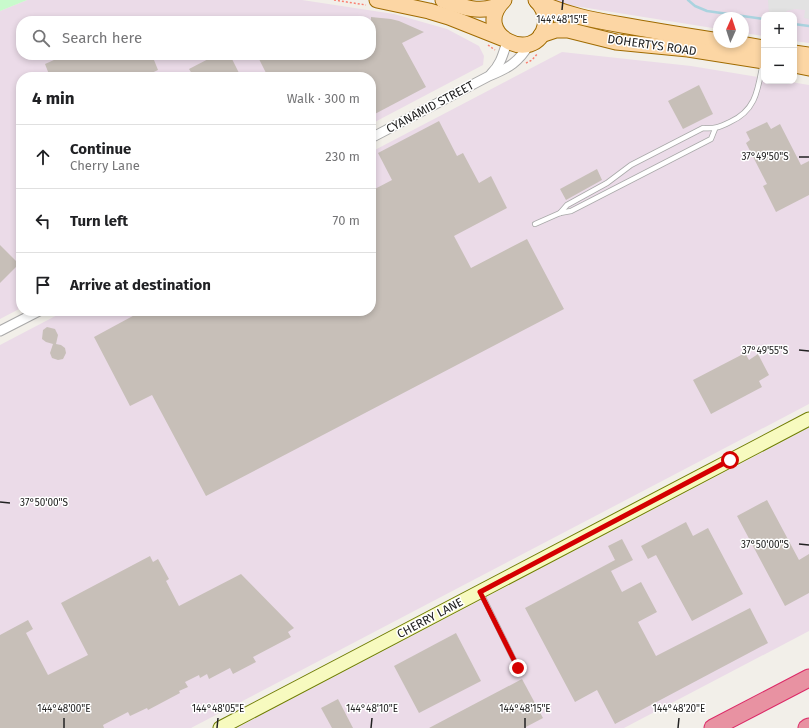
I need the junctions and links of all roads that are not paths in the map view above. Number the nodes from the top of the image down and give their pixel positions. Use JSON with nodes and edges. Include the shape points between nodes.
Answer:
{"nodes":[{"id":1,"x":377,"y":0,"type":"edge"},
{"id":2,"x":443,"y":0,"type":"edge"},
{"id":3,"x":537,"y":1,"type":"edge"},
{"id":4,"x":502,"y":2,"type":"edge"},
{"id":5,"x":504,"y":40,"type":"junction"},
{"id":6,"x":713,"y":40,"type":"edge"},
{"id":7,"x":537,"y":43,"type":"junction"},
{"id":8,"x":744,"y":48,"type":"edge"},
{"id":9,"x":797,"y":53,"type":"edge"},
{"id":10,"x":761,"y":55,"type":"edge"},
{"id":11,"x":809,"y":55,"type":"edge"},
{"id":12,"x":761,"y":56,"type":"edge"},
{"id":13,"x":797,"y":66,"type":"edge"},
{"id":14,"x":809,"y":68,"type":"edge"},
{"id":15,"x":761,"y":73,"type":"edge"},
{"id":16,"x":489,"y":76,"type":"junction"},
{"id":17,"x":715,"y":129,"type":"junction"},
{"id":18,"x":376,"y":135,"type":"edge"},
{"id":19,"x":560,"y":213,"type":"junction"},
{"id":20,"x":535,"y":224,"type":"dead end"},
{"id":21,"x":29,"y":316,"type":"edge"},
{"id":22,"x":0,"y":331,"type":"edge"},
{"id":23,"x":809,"y":419,"type":"edge"},
{"id":24,"x":480,"y":592,"type":"junction"},
{"id":25,"x":518,"y":668,"type":"dead end"},
{"id":26,"x":809,"y":678,"type":"edge"},
{"id":27,"x":220,"y":728,"type":"edge"},
{"id":28,"x":713,"y":728,"type":"edge"}],
"edges":[{"from":1,"to":5,"type":"main road","via":[[436,13]]},
{"from":2,"to":4,"type":"main road","via":[[477,10],[492,8]]},
{"from":3,"to":6,"type":"main road","name":"DOHERTYS ROAD","via":[[554,10],[584,18]]},
{"from":3,"to":7,"type":"main road","via":[[542,7],[546,21]]},
{"from":4,"to":5,"type":"main road","via":[[494,18]]},
{"from":5,"to":7,"type":"main road","name":"DOHERTYS ROAD","via":[[514,45]]},
{"from":5,"to":16,"type":"street","name":"CYANAMID STREET","via":[[501,61]]},
{"from":7,"to":12,"type":"main road","name":"DOHERTYS ROAD","via":[[556,30],[568,30],[622,42]]},
{"from":7,"to":16,"type":"street","name":"CYANAMID STREET","via":[[516,63]]},
{"from":8,"to":10,"type":"main road"},
{"from":9,"to":11,"type":"main road"},
{"from":13,"to":14,"type":"main road"},
{"from":15,"to":17,"type":"lane","via":[[758,90],[749,107],[735,120]]},
{"from":16,"to":18,"type":"street","name":"CYANAMID STREET"},
{"from":17,"to":19,"type":"lane","via":[[704,128],[631,165],[607,183],[567,205]]},
{"from":17,"to":19,"type":"lane","via":[[711,139],[571,211]]},
{"from":19,"to":20,"type":"lane"},
{"from":21,"to":22,"type":"street"},
{"from":23,"to":24,"type":"street","name":"CHERRY LANE"},
{"from":24,"to":25,"type":"lane"},
{"from":24,"to":27,"type":"street","name":"CHERRY LANE"},
{"from":26,"to":28,"type":"highway"}]}
